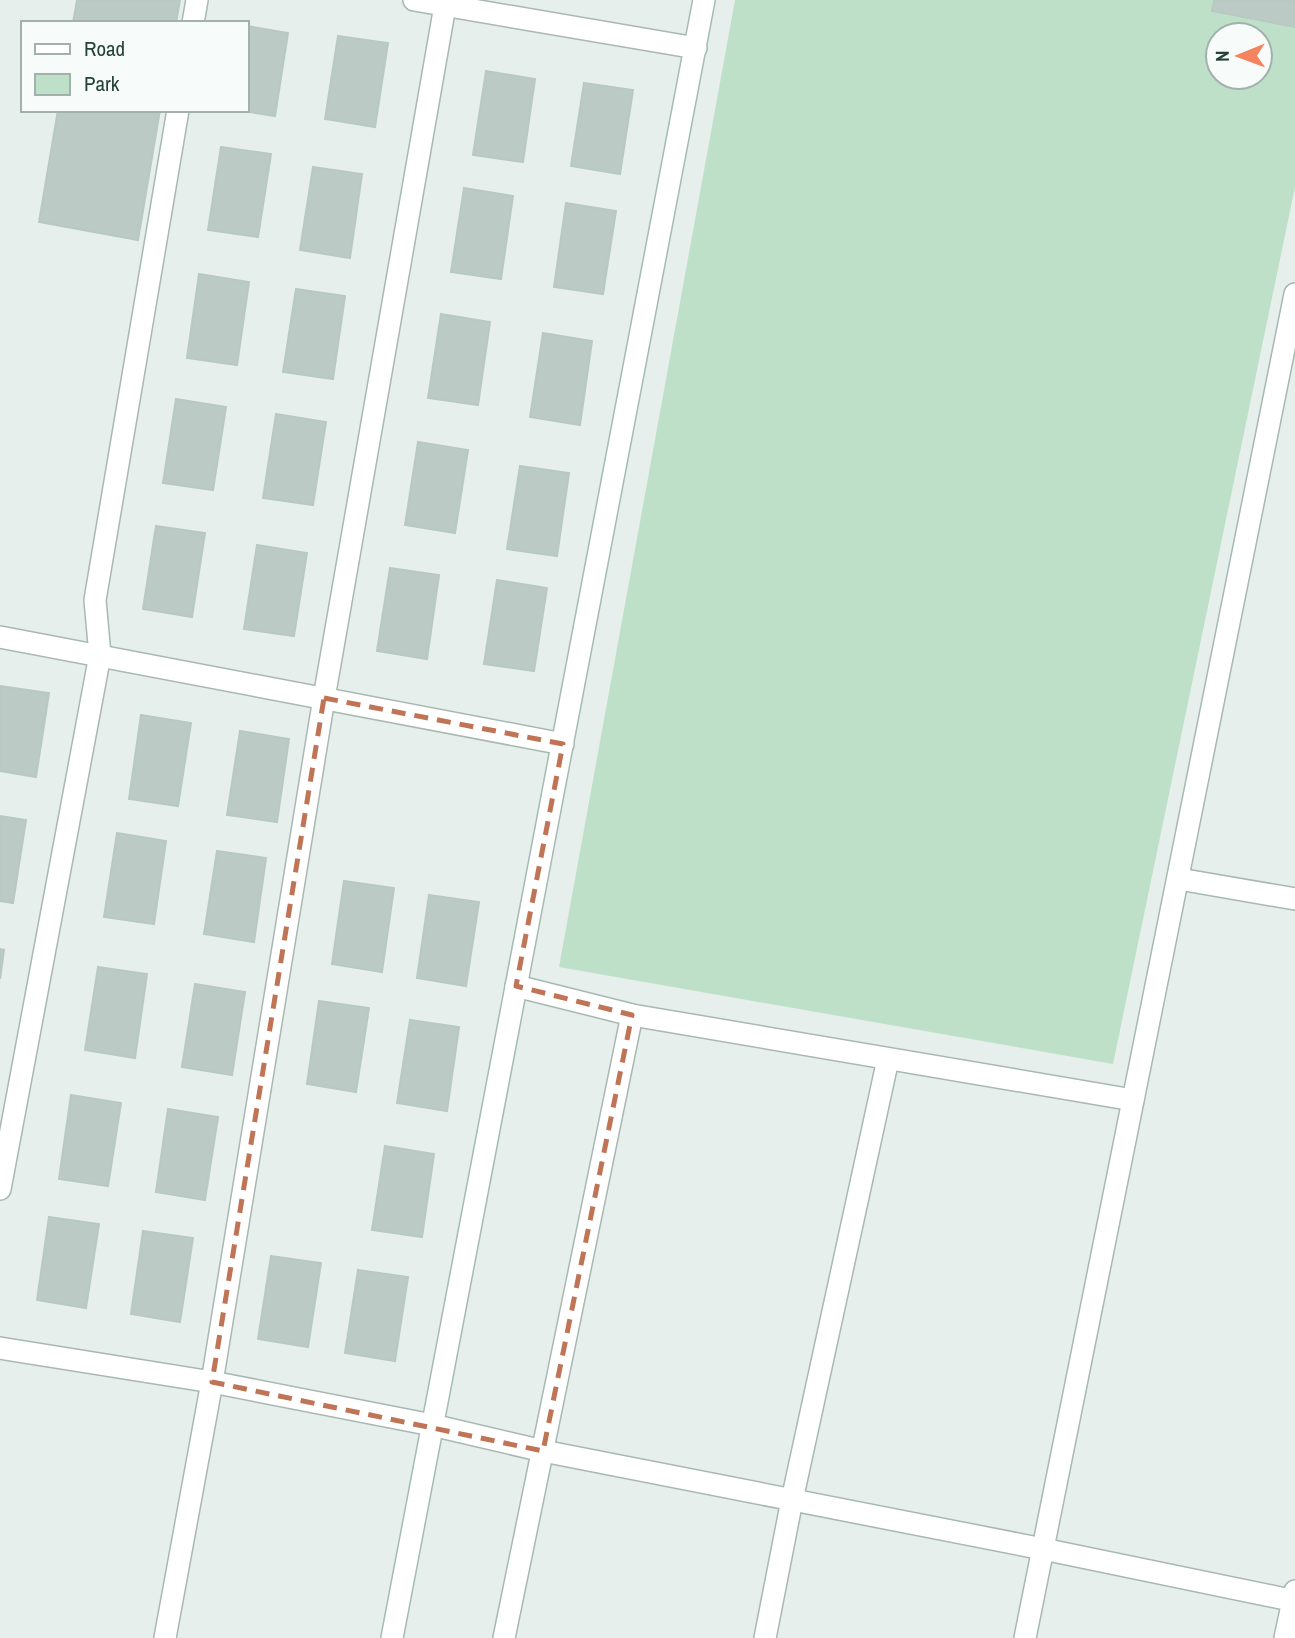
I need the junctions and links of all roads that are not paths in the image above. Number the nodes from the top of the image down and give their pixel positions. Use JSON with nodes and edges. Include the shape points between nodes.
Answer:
{"nodes":[{"id":1,"x":197,"y":0,"type":"edge"},
{"id":2,"x":414,"y":0,"type":"edge"},
{"id":3,"x":704,"y":0,"type":"edge"},
{"id":4,"x":446,"y":3,"type":"edge"},
{"id":5,"x":193,"y":21,"type":"edge"},
{"id":6,"x":696,"y":48,"type":"junction"},
{"id":7,"x":178,"y":112,"type":"edge"},
{"id":8,"x":1295,"y":294,"type":"edge"},
{"id":9,"x":0,"y":636,"type":"edge"},
{"id":10,"x":100,"y":655,"type":"junction"},
{"id":11,"x":324,"y":698,"type":"junction"},
{"id":12,"x":563,"y":744,"type":"junction"},
{"id":13,"x":1179,"y":879,"type":"junction"},
{"id":14,"x":1295,"y":899,"type":"edge"},
{"id":15,"x":516,"y":986,"type":"junction"},
{"id":16,"x":632,"y":1015,"type":"junction"},
{"id":17,"x":888,"y":1059,"type":"junction"},
{"id":18,"x":1133,"y":1100,"type":"junction"},
{"id":19,"x":0,"y":1189,"type":"edge"},
{"id":20,"x":0,"y":1348,"type":"edge"},
{"id":21,"x":212,"y":1382,"type":"junction"},
{"id":22,"x":432,"y":1425,"type":"junction"},
{"id":23,"x":543,"y":1451,"type":"junction"},
{"id":24,"x":792,"y":1500,"type":"junction"},
{"id":25,"x":1043,"y":1549,"type":"junction"},
{"id":26,"x":1294,"y":1597,"type":"edge"},
{"id":27,"x":164,"y":1638,"type":"edge"},
{"id":28,"x":392,"y":1638,"type":"edge"},
{"id":29,"x":505,"y":1638,"type":"edge"},
{"id":30,"x":765,"y":1638,"type":"edge"},
{"id":31,"x":1025,"y":1638,"type":"edge"},
{"id":32,"x":1285,"y":1638,"type":"edge"}],
"edges":[{"from":1,"to":5,"type":"street"},
{"from":2,"to":4,"type":"street"},
{"from":3,"to":6,"type":"street"},
{"from":4,"to":6,"type":"street"},
{"from":4,"to":11,"type":"street"},
{"from":6,"to":12,"type":"street"},
{"from":7,"to":10,"type":"street","via":[[95,600]]},
{"from":8,"to":13,"type":"street"},
{"from":9,"to":10,"type":"street"},
{"from":10,"to":11,"type":"street"},
{"from":10,"to":19,"type":"street"},
{"from":11,"to":12,"type":"street"},
{"from":11,"to":21,"type":"street"},
{"from":12,"to":15,"type":"street"},
{"from":13,"to":14,"type":"street"},
{"from":13,"to":18,"type":"street"},
{"from":15,"to":16,"type":"street"},
{"from":15,"to":22,"type":"street"},
{"from":16,"to":17,"type":"street"},
{"from":16,"to":23,"type":"street"},
{"from":17,"to":18,"type":"street"},
{"from":17,"to":24,"type":"street"},
{"from":18,"to":25,"type":"street"},
{"from":20,"to":21,"type":"street"},
{"from":21,"to":22,"type":"street"},
{"from":21,"to":27,"type":"street"},
{"from":22,"to":23,"type":"street"},
{"from":22,"to":28,"type":"street"},
{"from":23,"to":24,"type":"street"},
{"from":23,"to":29,"type":"street"},
{"from":24,"to":25,"type":"street"},
{"from":24,"to":30,"type":"street"},
{"from":25,"to":26,"type":"street"},
{"from":25,"to":31,"type":"street"},
{"from":26,"to":32,"type":"street"}]}
